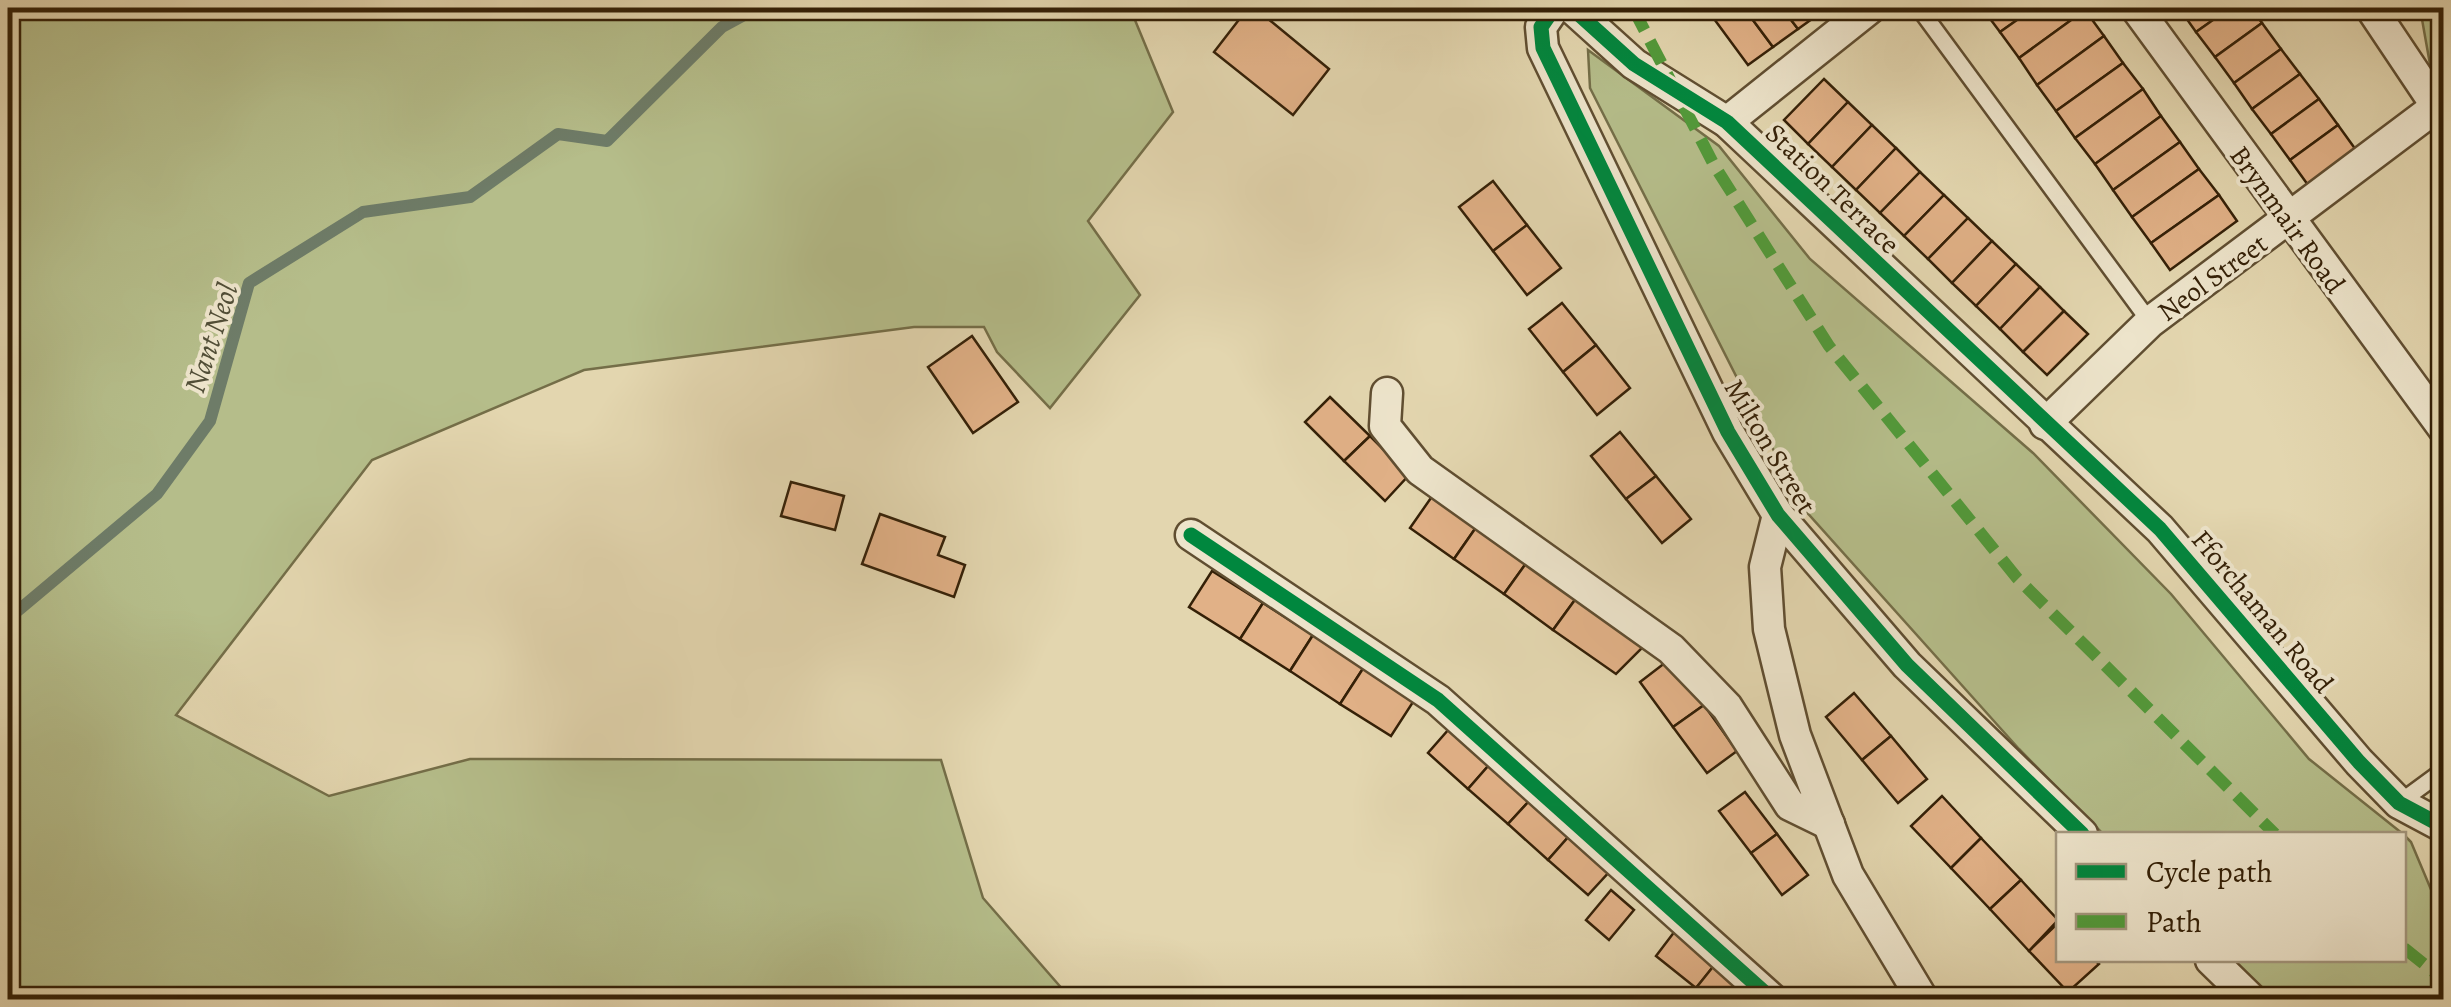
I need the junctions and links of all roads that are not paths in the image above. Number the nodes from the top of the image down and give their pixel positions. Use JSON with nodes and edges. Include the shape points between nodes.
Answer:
{"nodes":[{"id":1,"x":1554,"y":8,"type":"edge"},
{"id":2,"x":1572,"y":8,"type":"edge"},
{"id":3,"x":1870,"y":8,"type":"edge"},
{"id":4,"x":1919,"y":8,"type":"edge"},
{"id":5,"x":2136,"y":8,"type":"edge"},
{"id":6,"x":2371,"y":8,"type":"edge"},
{"id":7,"x":2440,"y":112,"type":"edge"},
{"id":8,"x":1727,"y":122,"type":"junction"},
{"id":9,"x":2288,"y":222,"type":"junction"},
{"id":10,"x":2150,"y":322,"type":"junction"},
{"id":11,"x":1388,"y":393,"type":"dead end"},
{"id":12,"x":2045,"y":424,"type":"junction"},
{"id":13,"x":2444,"y":429,"type":"edge"},
{"id":14,"x":1778,"y":515,"type":"junction"},
{"id":15,"x":1191,"y":535,"type":"dead end"},
{"id":16,"x":2444,"y":770,"type":"edge"},
{"id":17,"x":2399,"y":803,"type":"junction"},
{"id":18,"x":1829,"y":824,"type":"junction"},
{"id":19,"x":2444,"y":827,"type":"edge"},
{"id":20,"x":2080,"y":832,"type":"edge"},
{"id":21,"x":2213,"y":962,"type":"edge"},
{"id":22,"x":1773,"y":1000,"type":"edge"},
{"id":23,"x":1923,"y":1000,"type":"edge"},
{"id":24,"x":2252,"y":1000,"type":"edge"}],
"edges":[{"from":1,"to":14,"type":"street","name":"Milton Street","via":[[1540,27],[1543,48],[1728,432]]},
{"from":2,"to":8,"type":"street","name":"Station Terrace","via":[[1634,64]]},
{"from":3,"to":8,"type":"street"},
{"from":4,"to":10,"type":"lane"},
{"from":5,"to":9,"type":"street","name":"Brynmair Road"},
{"from":6,"to":7,"type":"street"},
{"from":7,"to":9,"type":"street","name":"Neol Street"},
{"from":8,"to":12,"type":"street","name":"Station Terrace"},
{"from":9,"to":10,"type":"street","name":"Neol Street"},
{"from":9,"to":13,"type":"street","name":"Brynmair Road"},
{"from":10,"to":12,"type":"street","name":"Neol Street"},
{"from":11,"to":18,"type":"street","via":[[1385,426],[1420,470],[1671,649],[1728,708],[1790,804]]},
{"from":12,"to":17,"type":"street","name":"Fforchaman Road","via":[[2160,530]]},
{"from":14,"to":18,"type":"street","via":[[1765,567],[1769,629],[1795,735]]},
{"from":14,"to":20,"type":"street","name":"Milton Street","via":[[1908,665]]},
{"from":15,"to":22,"type":"street","via":[[1438,700]]},
{"from":16,"to":17,"type":"lane"},
{"from":17,"to":19,"type":"street","name":"Fforchaman Road"},
{"from":18,"to":23,"type":"street","via":[[1848,875]]},
{"from":21,"to":24,"type":"street"}]}
